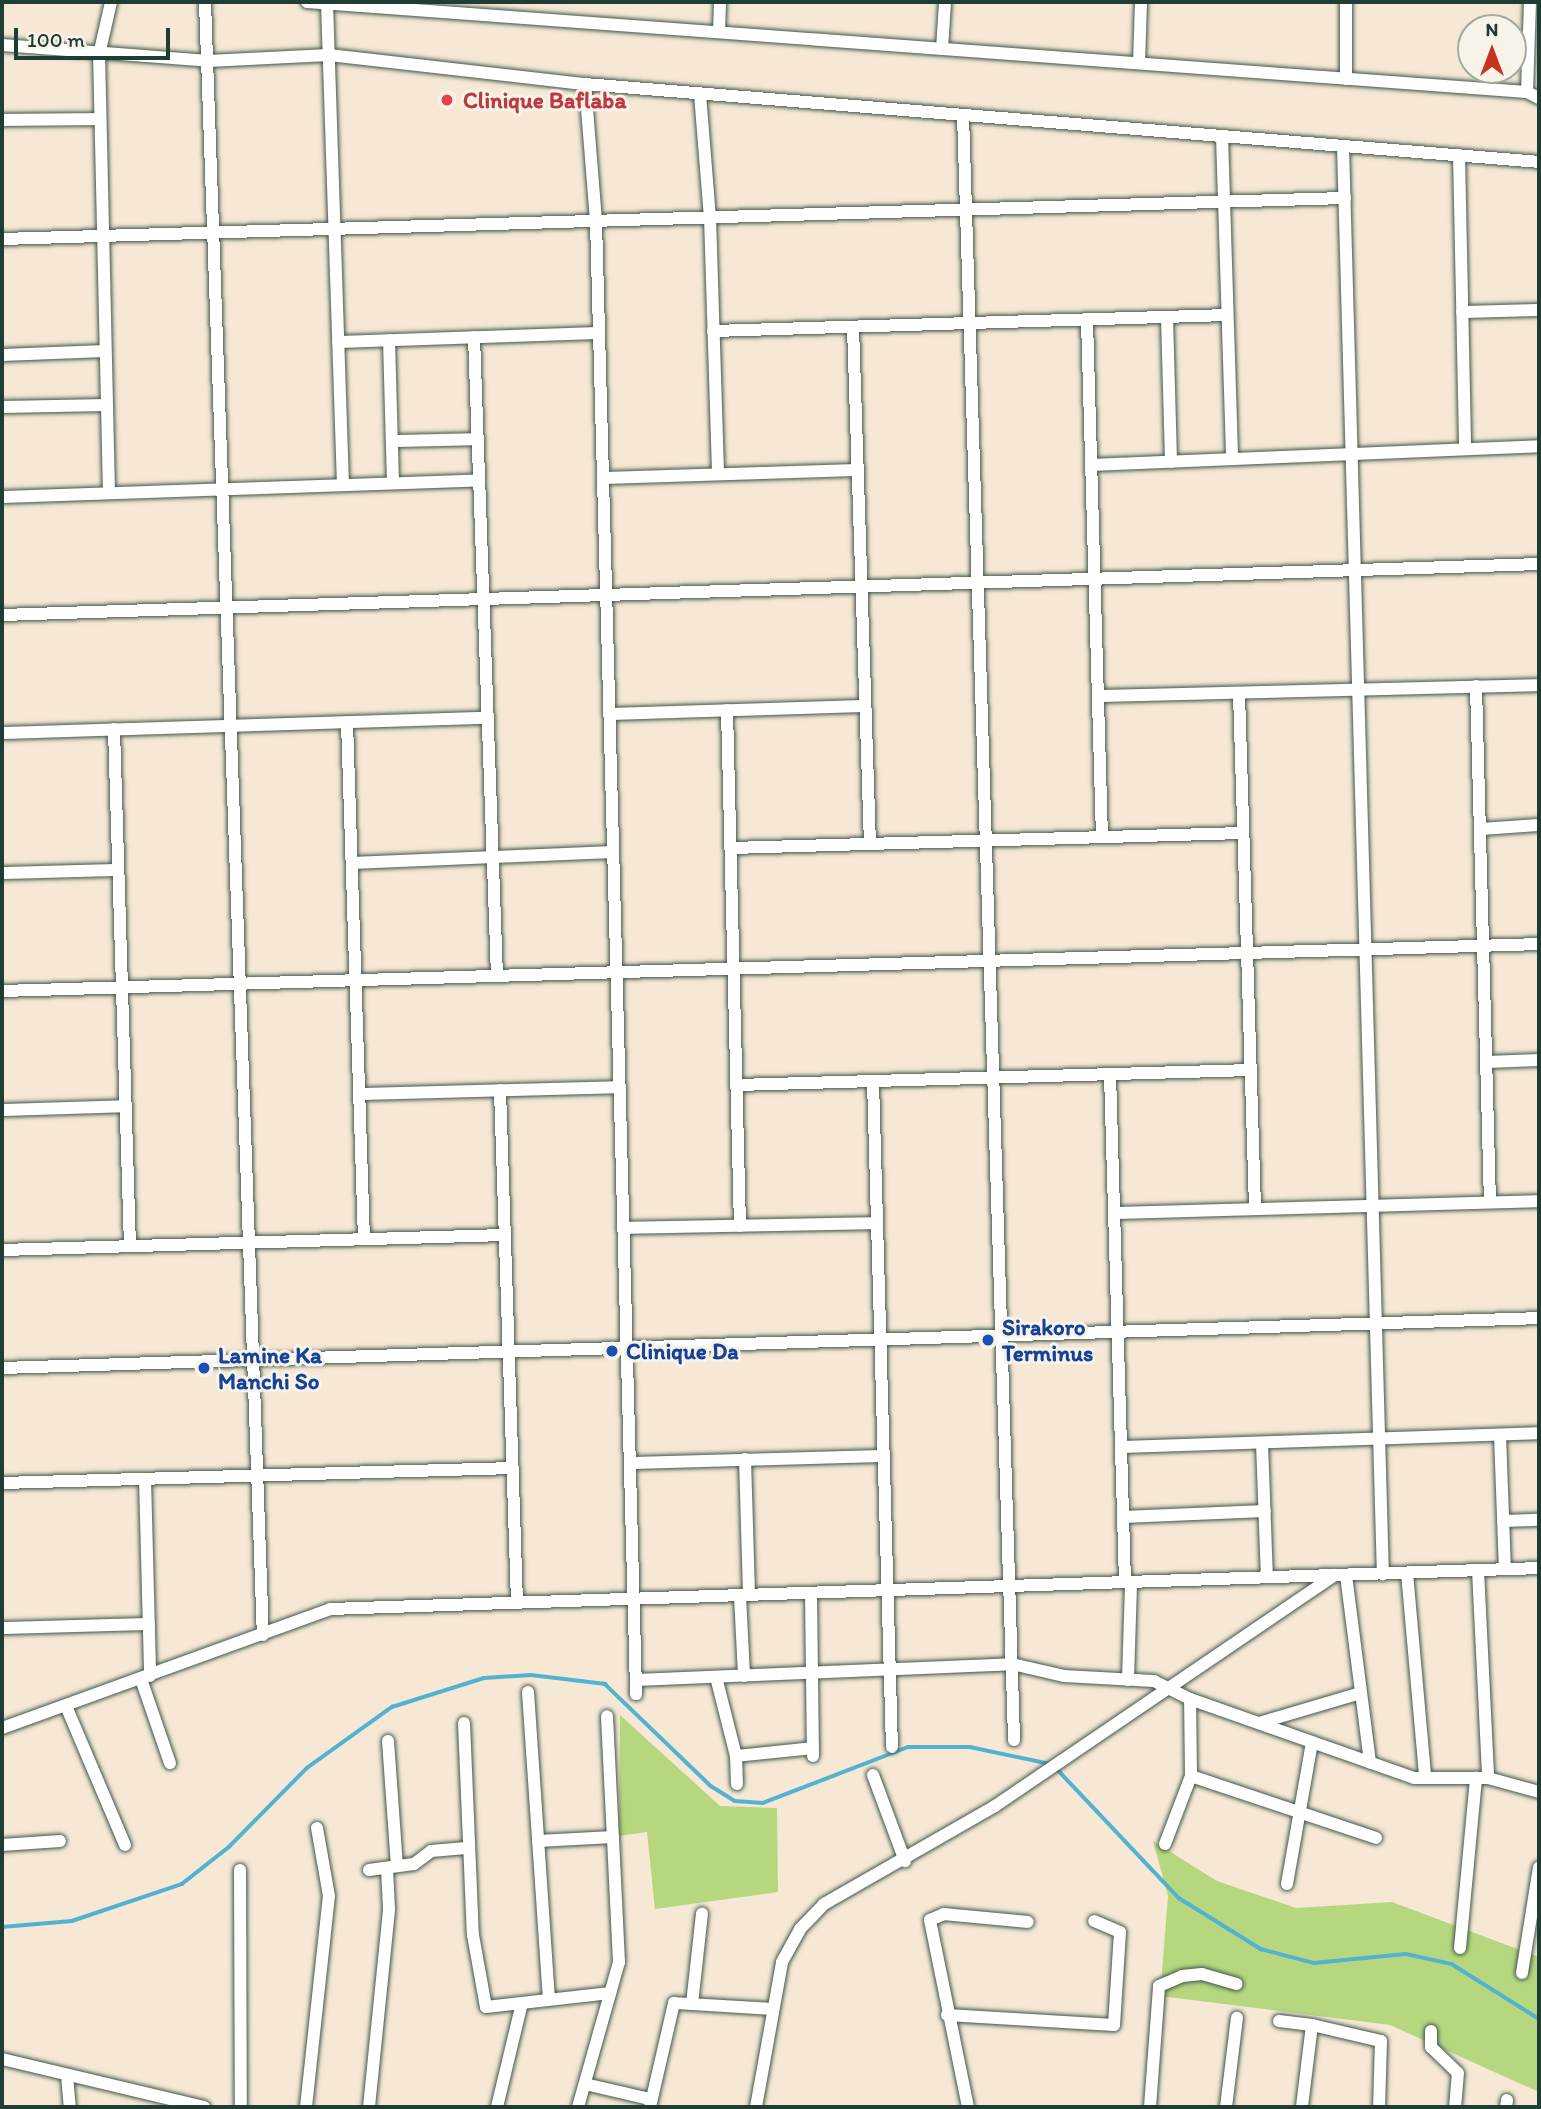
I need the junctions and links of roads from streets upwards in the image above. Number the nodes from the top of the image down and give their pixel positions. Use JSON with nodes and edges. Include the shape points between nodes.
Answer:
{"nodes":[{"id":1,"x":111,"y":2,"type":"edge"},
{"id":2,"x":205,"y":2,"type":"edge"},
{"id":3,"x":318,"y":2,"type":"edge"},
{"id":4,"x":720,"y":2,"type":"edge"},
{"id":5,"x":945,"y":2,"type":"edge"},
{"id":6,"x":1141,"y":2,"type":"edge"},
{"id":7,"x":1346,"y":2,"type":"edge"},
{"id":8,"x":1530,"y":2,"type":"edge"},
{"id":9,"x":430,"y":6,"type":"edge"},
{"id":10,"x":719,"y":32,"type":"junction"},
{"id":11,"x":2,"y":45,"type":"edge"},
{"id":12,"x":943,"y":49,"type":"junction"},
{"id":13,"x":99,"y":55,"type":"junction"},
{"id":14,"x":329,"y":55,"type":"junction"},
{"id":15,"x":208,"y":61,"type":"junction"},
{"id":16,"x":1139,"y":64,"type":"junction"},
{"id":17,"x":1346,"y":79,"type":"junction"},
{"id":18,"x":585,"y":84,"type":"junction"},
{"id":19,"x":1527,"y":92,"type":"junction"},
{"id":20,"x":700,"y":94,"type":"junction"},
{"id":21,"x":1539,"y":99,"type":"edge"},
{"id":22,"x":963,"y":115,"type":"junction"},
{"id":23,"x":99,"y":119,"type":"junction"},
{"id":24,"x":2,"y":120,"type":"edge"},
{"id":25,"x":1222,"y":136,"type":"junction"},
{"id":26,"x":1343,"y":146,"type":"junction"},
{"id":27,"x":1459,"y":155,"type":"junction"},
{"id":28,"x":1539,"y":162,"type":"edge"},
{"id":29,"x":1345,"y":198,"type":"junction"},
{"id":30,"x":1224,"y":201,"type":"junction"},
{"id":31,"x":966,"y":209,"type":"junction"},
{"id":32,"x":710,"y":217,"type":"junction"},
{"id":33,"x":596,"y":221,"type":"junction"},
{"id":34,"x":334,"y":229,"type":"junction"},
{"id":35,"x":216,"y":233,"type":"junction"},
{"id":36,"x":103,"y":236,"type":"junction"},
{"id":37,"x":2,"y":239,"type":"edge"},
{"id":38,"x":1539,"y":310,"type":"edge"},
{"id":39,"x":1462,"y":312,"type":"junction"},
{"id":40,"x":1227,"y":316,"type":"junction"},
{"id":41,"x":1167,"y":317,"type":"junction"},
{"id":42,"x":1087,"y":320,"type":"junction"},
{"id":43,"x":970,"y":323,"type":"junction"},
{"id":44,"x":853,"y":327,"type":"junction"},
{"id":45,"x":713,"y":331,"type":"junction"},
{"id":46,"x":598,"y":333,"type":"junction"},
{"id":47,"x":474,"y":337,"type":"junction"},
{"id":48,"x":389,"y":340,"type":"junction"},
{"id":49,"x":338,"y":342,"type":"junction"},
{"id":50,"x":105,"y":351,"type":"junction"},
{"id":51,"x":2,"y":355,"type":"edge"},
{"id":52,"x":107,"y":405,"type":"junction"},
{"id":53,"x":2,"y":407,"type":"edge"},
{"id":54,"x":478,"y":439,"type":"junction"},
{"id":55,"x":392,"y":441,"type":"junction"},
{"id":56,"x":1539,"y":446,"type":"edge"},
{"id":57,"x":1465,"y":449,"type":"junction"},
{"id":58,"x":1352,"y":454,"type":"junction"},
{"id":59,"x":1232,"y":459,"type":"junction"},
{"id":60,"x":1171,"y":462,"type":"junction"},
{"id":61,"x":1091,"y":465,"type":"junction"},
{"id":62,"x":858,"y":470,"type":"junction"},
{"id":63,"x":718,"y":474,"type":"junction"},
{"id":64,"x":603,"y":478,"type":"junction"},
{"id":65,"x":479,"y":480,"type":"junction"},
{"id":66,"x":393,"y":483,"type":"junction"},
{"id":67,"x":343,"y":485,"type":"junction"},
{"id":68,"x":225,"y":489,"type":"junction"},
{"id":69,"x":109,"y":493,"type":"junction"},
{"id":70,"x":2,"y":497,"type":"edge"},
{"id":71,"x":1539,"y":564,"type":"edge"},
{"id":72,"x":1355,"y":570,"type":"junction"},
{"id":73,"x":1094,"y":579,"type":"junction"},
{"id":74,"x":978,"y":583,"type":"junction"},
{"id":75,"x":861,"y":586,"type":"junction"},
{"id":76,"x":606,"y":595,"type":"junction"},
{"id":77,"x":483,"y":599,"type":"junction"},
{"id":78,"x":229,"y":607,"type":"junction"},
{"id":79,"x":2,"y":615,"type":"edge"},
{"id":80,"x":1539,"y":685,"type":"edge"},
{"id":81,"x":1476,"y":686,"type":"junction"},
{"id":82,"x":1359,"y":689,"type":"junction"},
{"id":83,"x":1239,"y":692,"type":"junction"},
{"id":84,"x":1098,"y":696,"type":"junction"},
{"id":85,"x":865,"y":706,"type":"junction"},
{"id":86,"x":727,"y":710,"type":"junction"},
{"id":87,"x":609,"y":714,"type":"junction"},
{"id":88,"x":488,"y":718,"type":"junction"},
{"id":89,"x":347,"y":722,"type":"junction"},
{"id":90,"x":233,"y":726,"type":"junction"},
{"id":91,"x":114,"y":729,"type":"junction"},
{"id":92,"x":2,"y":733,"type":"edge"},
{"id":93,"x":1539,"y":825,"type":"edge"},
{"id":94,"x":1480,"y":829,"type":"junction"},
{"id":95,"x":1243,"y":833,"type":"junction"},
{"id":96,"x":1102,"y":837,"type":"junction"},
{"id":97,"x":986,"y":840,"type":"junction"},
{"id":98,"x":870,"y":844,"type":"junction"},
{"id":99,"x":731,"y":848,"type":"junction"},
{"id":100,"x":613,"y":852,"type":"junction"},
{"id":101,"x":492,"y":857,"type":"junction"},
{"id":102,"x":352,"y":863,"type":"junction"},
{"id":103,"x":118,"y":870,"type":"junction"},
{"id":104,"x":2,"y":873,"type":"edge"},
{"id":105,"x":1539,"y":944,"type":"edge"},
{"id":106,"x":1483,"y":946,"type":"junction"},
{"id":107,"x":1366,"y":949,"type":"junction"},
{"id":108,"x":1247,"y":953,"type":"junction"},
{"id":109,"x":990,"y":961,"type":"junction"},
{"id":110,"x":734,"y":968,"type":"junction"},
{"id":111,"x":616,"y":972,"type":"junction"},
{"id":112,"x":497,"y":976,"type":"junction"},
{"id":113,"x":356,"y":980,"type":"junction"},
{"id":114,"x":241,"y":984,"type":"junction"},
{"id":115,"x":122,"y":987,"type":"junction"},
{"id":116,"x":2,"y":991,"type":"edge"},
{"id":117,"x":1539,"y":1060,"type":"edge"},
{"id":118,"x":1487,"y":1062,"type":"junction"},
{"id":119,"x":1251,"y":1070,"type":"junction"},
{"id":120,"x":1110,"y":1074,"type":"junction"},
{"id":121,"x":993,"y":1078,"type":"junction"},
{"id":122,"x":873,"y":1081,"type":"junction"},
{"id":123,"x":737,"y":1085,"type":"junction"},
{"id":124,"x":620,"y":1087,"type":"junction"},
{"id":125,"x":500,"y":1090,"type":"junction"},
{"id":126,"x":359,"y":1094,"type":"junction"},
{"id":127,"x":126,"y":1107,"type":"junction"},
{"id":128,"x":2,"y":1110,"type":"edge"},
{"id":129,"x":1539,"y":1201,"type":"edge"},
{"id":130,"x":1490,"y":1202,"type":"junction"},
{"id":131,"x":1373,"y":1206,"type":"junction"},
{"id":132,"x":1255,"y":1209,"type":"junction"},
{"id":133,"x":1114,"y":1213,"type":"junction"},
{"id":134,"x":877,"y":1223,"type":"junction"},
{"id":135,"x":740,"y":1226,"type":"junction"},
{"id":136,"x":624,"y":1228,"type":"junction"},
{"id":137,"x":505,"y":1235,"type":"junction"},
{"id":138,"x":364,"y":1239,"type":"junction"},
{"id":139,"x":250,"y":1242,"type":"junction"},
{"id":140,"x":130,"y":1246,"type":"junction"},
{"id":141,"x":2,"y":1250,"type":"edge"},
{"id":142,"x":1539,"y":1318,"type":"edge"},
{"id":143,"x":1376,"y":1324,"type":"junction"},
{"id":144,"x":1118,"y":1332,"type":"junction"},
{"id":145,"x":1002,"y":1336,"type":"junction"},
{"id":146,"x":880,"y":1340,"type":"junction"},
{"id":147,"x":627,"y":1348,"type":"junction"},
{"id":148,"x":509,"y":1352,"type":"junction"},
{"id":149,"x":254,"y":1360,"type":"junction"},
{"id":150,"x":2,"y":1368,"type":"edge"},
{"id":151,"x":1539,"y":1433,"type":"edge"},
{"id":152,"x":1500,"y":1435,"type":"junction"},
{"id":153,"x":1380,"y":1439,"type":"junction"},
{"id":154,"x":1262,"y":1443,"type":"junction"},
{"id":155,"x":1121,"y":1447,"type":"junction"},
{"id":156,"x":884,"y":1456,"type":"junction"},
{"id":157,"x":745,"y":1460,"type":"junction"},
{"id":158,"x":630,"y":1462,"type":"junction"},
{"id":159,"x":513,"y":1468,"type":"junction"},
{"id":160,"x":258,"y":1475,"type":"junction"},
{"id":161,"x":145,"y":1479,"type":"junction"},
{"id":162,"x":2,"y":1483,"type":"edge"},
{"id":163,"x":1265,"y":1511,"type":"junction"},
{"id":164,"x":1123,"y":1517,"type":"junction"},
{"id":165,"x":1539,"y":1520,"type":"edge"},
{"id":166,"x":1503,"y":1521,"type":"junction"},
{"id":167,"x":1539,"y":1568,"type":"edge"},
{"id":168,"x":1505,"y":1569,"type":"junction"},
{"id":169,"x":1479,"y":1570,"type":"junction"},
{"id":170,"x":1407,"y":1573,"type":"junction"},
{"id":171,"x":1383,"y":1574,"type":"junction"},
{"id":172,"x":1341,"y":1575,"type":"junction"},
{"id":173,"x":1267,"y":1577,"type":"junction"},
{"id":174,"x":1128,"y":1582,"type":"junction"},
{"id":175,"x":1009,"y":1586,"type":"junction"},
{"id":176,"x":887,"y":1591,"type":"junction"},
{"id":177,"x":811,"y":1593,"type":"junction"},
{"id":178,"x":744,"y":1595,"type":"junction"},
{"id":179,"x":634,"y":1599,"type":"junction"},
{"id":180,"x":517,"y":1603,"type":"junction"},
{"id":181,"x":149,"y":1624,"type":"junction"},
{"id":182,"x":2,"y":1628,"type":"edge"},
{"id":183,"x":263,"y":1635,"type":"junction"},
{"id":184,"x":1012,"y":1664,"type":"junction"},
{"id":185,"x":889,"y":1670,"type":"junction"},
{"id":186,"x":810,"y":1673,"type":"junction"},
{"id":187,"x":744,"y":1676,"type":"junction"},
{"id":188,"x":146,"y":1677,"type":"junction"},
{"id":189,"x":716,"y":1677,"type":"junction"},
{"id":190,"x":1128,"y":1679,"type":"junction"},
{"id":191,"x":636,"y":1680,"type":"junction"},
{"id":192,"x":1167,"y":1687,"type":"junction"},
{"id":193,"x":528,"y":1692,"type":"dead end"},
{"id":194,"x":1361,"y":1693,"type":"junction"},
{"id":195,"x":636,"y":1694,"type":"dead end"},
{"id":196,"x":1190,"y":1699,"type":"junction"},
{"id":197,"x":66,"y":1706,"type":"junction"},
{"id":198,"x":607,"y":1716,"type":"dead end"},
{"id":199,"x":464,"y":1723,"type":"dead end"},
{"id":200,"x":1259,"y":1723,"type":"junction"},
{"id":201,"x":2,"y":1728,"type":"edge"},
{"id":202,"x":1014,"y":1740,"type":"dead end"},
{"id":203,"x":388,"y":1741,"type":"dead end"},
{"id":204,"x":1312,"y":1742,"type":"junction"},
{"id":205,"x":892,"y":1747,"type":"dead end"},
{"id":206,"x":736,"y":1756,"type":"junction"},
{"id":207,"x":1370,"y":1762,"type":"junction"},
{"id":208,"x":170,"y":1763,"type":"dead end"},
{"id":209,"x":873,"y":1775,"type":"dead end"},
{"id":210,"x":1425,"y":1775,"type":"junction"},
{"id":211,"x":1191,"y":1776,"type":"junction"},
{"id":212,"x":1482,"y":1778,"type":"junction"},
{"id":213,"x":737,"y":1784,"type":"dead end"},
{"id":214,"x":1539,"y":1792,"type":"edge"},
{"id":215,"x":1299,"y":1812,"type":"junction"},
{"id":216,"x":317,"y":1828,"type":"dead end"},
{"id":217,"x":612,"y":1837,"type":"junction"},
{"id":218,"x":1376,"y":1838,"type":"dead end"},
{"id":219,"x":60,"y":1841,"type":"dead end"},
{"id":220,"x":538,"y":1841,"type":"junction"},
{"id":221,"x":1165,"y":1844,"type":"dead end"},
{"id":222,"x":2,"y":1845,"type":"edge"},
{"id":223,"x":125,"y":1845,"type":"dead end"},
{"id":224,"x":469,"y":1848,"type":"junction"},
{"id":225,"x":905,"y":1861,"type":"junction"},
{"id":226,"x":392,"y":1867,"type":"junction"},
{"id":227,"x":1539,"y":1867,"type":"edge"},
{"id":228,"x":240,"y":1870,"type":"dead end"},
{"id":229,"x":369,"y":1870,"type":"dead end"},
{"id":230,"x":1287,"y":1884,"type":"dead end"},
{"id":231,"x":1536,"y":1911,"type":"edge"},
{"id":232,"x":702,"y":1914,"type":"dead end"},
{"id":233,"x":1094,"y":1921,"type":"dead end"},
{"id":234,"x":1028,"y":1922,"type":"dead end"},
{"id":235,"x":1460,"y":1948,"type":"dead end"},
{"id":236,"x":1522,"y":1973,"type":"dead end"},
{"id":237,"x":1237,"y":1984,"type":"dead end"},
{"id":238,"x":610,"y":1993,"type":"junction"},
{"id":239,"x":549,"y":2000,"type":"junction"},
{"id":240,"x":522,"y":2003,"type":"junction"},
{"id":241,"x":692,"y":2004,"type":"junction"},
{"id":242,"x":771,"y":2009,"type":"junction"},
{"id":243,"x":947,"y":2015,"type":"junction"},
{"id":244,"x":1237,"y":2018,"type":"dead end"},
{"id":245,"x":1279,"y":2021,"type":"dead end"},
{"id":246,"x":1312,"y":2025,"type":"junction"},
{"id":247,"x":1432,"y":2031,"type":"dead end"},
{"id":248,"x":2,"y":2059,"type":"edge"},
{"id":249,"x":67,"y":2075,"type":"junction"},
{"id":250,"x":585,"y":2084,"type":"junction"},
{"id":251,"x":650,"y":2103,"type":"edge"},
{"id":252,"x":70,"y":2107,"type":"edge"},
{"id":253,"x":204,"y":2107,"type":"edge"},
{"id":254,"x":241,"y":2107,"type":"edge"},
{"id":255,"x":306,"y":2107,"type":"edge"},
{"id":256,"x":369,"y":2107,"type":"edge"},
{"id":257,"x":497,"y":2107,"type":"edge"},
{"id":258,"x":578,"y":2107,"type":"edge"},
{"id":259,"x":756,"y":2107,"type":"edge"},
{"id":260,"x":968,"y":2107,"type":"edge"},
{"id":261,"x":1150,"y":2107,"type":"edge"},
{"id":262,"x":1226,"y":2107,"type":"edge"},
{"id":263,"x":1302,"y":2107,"type":"edge"},
{"id":264,"x":1379,"y":2107,"type":"edge"},
{"id":265,"x":1455,"y":2107,"type":"edge"}],
"edges":[{"from":1,"to":13,"type":"street"},
{"from":2,"to":15,"type":"street"},
{"from":3,"to":9,"type":"street"},
{"from":3,"to":14,"type":"street"},
{"from":4,"to":10,"type":"street"},
{"from":5,"to":12,"type":"street"},
{"from":6,"to":16,"type":"street"},
{"from":7,"to":17,"type":"street"},
{"from":8,"to":19,"type":"street"},
{"from":9,"to":10,"type":"street"},
{"from":10,"to":12,"type":"street"},
{"from":11,"to":13,"type":"street"},
{"from":12,"to":16,"type":"street"},
{"from":13,"to":15,"type":"street"},
{"from":13,"to":23,"type":"street"},
{"from":14,"to":15,"type":"street"},
{"from":14,"to":18,"type":"street"},
{"from":14,"to":34,"type":"street"},
{"from":15,"to":35,"type":"street"},
{"from":16,"to":17,"type":"street"},
{"from":17,"to":19,"type":"street"},
{"from":18,"to":20,"type":"street"},
{"from":18,"to":33,"type":"street"},
{"from":19,"to":21,"type":"street"},
{"from":20,"to":22,"type":"street"},
{"from":20,"to":32,"type":"street"},
{"from":22,"to":25,"type":"street"},
{"from":22,"to":31,"type":"street"},
{"from":23,"to":24,"type":"street"},
{"from":23,"to":36,"type":"street"},
{"from":25,"to":26,"type":"street"},
{"from":25,"to":30,"type":"street"},
{"from":26,"to":27,"type":"street"},
{"from":26,"to":29,"type":"street"},
{"from":27,"to":28,"type":"street"},
{"from":27,"to":39,"type":"street"},
{"from":29,"to":30,"type":"street"},
{"from":29,"to":58,"type":"street"},
{"from":30,"to":31,"type":"street"},
{"from":30,"to":40,"type":"street"},
{"from":31,"to":32,"type":"street"},
{"from":31,"to":43,"type":"street"},
{"from":32,"to":33,"type":"street"},
{"from":32,"to":45,"type":"street"},
{"from":33,"to":34,"type":"street"},
{"from":33,"to":46,"type":"street"},
{"from":34,"to":35,"type":"street"},
{"from":34,"to":49,"type":"street"},
{"from":35,"to":36,"type":"street"},
{"from":35,"to":68,"type":"street"},
{"from":36,"to":37,"type":"street"},
{"from":36,"to":50,"type":"street"},
{"from":38,"to":39,"type":"street"},
{"from":39,"to":57,"type":"street"},
{"from":40,"to":41,"type":"street"},
{"from":40,"to":59,"type":"street"},
{"from":41,"to":42,"type":"street"},
{"from":41,"to":60,"type":"street"},
{"from":42,"to":43,"type":"street"},
{"from":42,"to":61,"type":"street"},
{"from":43,"to":44,"type":"street"},
{"from":43,"to":74,"type":"street"},
{"from":44,"to":45,"type":"street"},
{"from":44,"to":62,"type":"street"},
{"from":45,"to":63,"type":"street"},
{"from":46,"to":47,"type":"street"},
{"from":46,"to":64,"type":"street"},
{"from":47,"to":48,"type":"street"},
{"from":47,"to":54,"type":"street"},
{"from":48,"to":49,"type":"street"},
{"from":48,"to":55,"type":"street"},
{"from":49,"to":67,"type":"street"},
{"from":50,"to":51,"type":"street"},
{"from":50,"to":52,"type":"street"},
{"from":52,"to":53,"type":"street"},
{"from":52,"to":69,"type":"street"},
{"from":54,"to":55,"type":"street"},
{"from":54,"to":65,"type":"street"},
{"from":55,"to":66,"type":"street"},
{"from":56,"to":57,"type":"street"},
{"from":57,"to":58,"type":"street"},
{"from":58,"to":59,"type":"street"},
{"from":58,"to":72,"type":"street"},
{"from":59,"to":60,"type":"street"},
{"from":60,"to":61,"type":"street"},
{"from":61,"to":73,"type":"street"},
{"from":62,"to":63,"type":"street"},
{"from":62,"to":75,"type":"street"},
{"from":63,"to":64,"type":"street"},
{"from":64,"to":76,"type":"street"},
{"from":65,"to":66,"type":"street"},
{"from":65,"to":77,"type":"street"},
{"from":66,"to":67,"type":"street"},
{"from":67,"to":68,"type":"street"},
{"from":68,"to":69,"type":"street"},
{"from":68,"to":78,"type":"street"},
{"from":69,"to":70,"type":"street"},
{"from":71,"to":72,"type":"street"},
{"from":72,"to":73,"type":"street"},
{"from":72,"to":82,"type":"street"},
{"from":73,"to":74,"type":"street"},
{"from":73,"to":84,"type":"street"},
{"from":74,"to":75,"type":"street"},
{"from":74,"to":97,"type":"street"},
{"from":75,"to":76,"type":"street"},
{"from":75,"to":85,"type":"street"},
{"from":76,"to":77,"type":"street"},
{"from":76,"to":87,"type":"street"},
{"from":77,"to":78,"type":"street"},
{"from":77,"to":88,"type":"street"},
{"from":78,"to":79,"type":"street"},
{"from":78,"to":90,"type":"street"},
{"from":80,"to":81,"type":"street"},
{"from":81,"to":82,"type":"street"},
{"from":81,"to":94,"type":"street"},
{"from":82,"to":83,"type":"street"},
{"from":82,"to":107,"type":"street"},
{"from":83,"to":84,"type":"street"},
{"from":83,"to":95,"type":"street"},
{"from":84,"to":96,"type":"street"},
{"from":85,"to":86,"type":"street"},
{"from":85,"to":98,"type":"street"},
{"from":86,"to":87,"type":"street"},
{"from":86,"to":99,"type":"street"},
{"from":87,"to":100,"type":"street"},
{"from":88,"to":89,"type":"street"},
{"from":88,"to":101,"type":"street"},
{"from":89,"to":90,"type":"street"},
{"from":89,"to":102,"type":"street"},
{"from":90,"to":91,"type":"street"},
{"from":90,"to":114,"type":"street"},
{"from":91,"to":92,"type":"street"},
{"from":91,"to":103,"type":"street"},
{"from":93,"to":94,"type":"street"},
{"from":94,"to":106,"type":"street"},
{"from":95,"to":96,"type":"street"},
{"from":95,"to":108,"type":"street"},
{"from":96,"to":97,"type":"street"},
{"from":97,"to":98,"type":"street"},
{"from":97,"to":109,"type":"street"},
{"from":98,"to":99,"type":"street"},
{"from":99,"to":110,"type":"street"},
{"from":100,"to":101,"type":"street"},
{"from":100,"to":111,"type":"street"},
{"from":101,"to":102,"type":"street"},
{"from":101,"to":112,"type":"street"},
{"from":102,"to":113,"type":"street"},
{"from":103,"to":104,"type":"street"},
{"from":103,"to":115,"type":"street"},
{"from":105,"to":106,"type":"street"},
{"from":106,"to":107,"type":"street"},
{"from":106,"to":118,"type":"street"},
{"from":107,"to":108,"type":"street"},
{"from":107,"to":131,"type":"street"},
{"from":108,"to":109,"type":"street"},
{"from":108,"to":119,"type":"street"},
{"from":109,"to":110,"type":"street"},
{"from":109,"to":121,"type":"street"},
{"from":110,"to":111,"type":"street"},
{"from":110,"to":123,"type":"street"},
{"from":111,"to":112,"type":"street"},
{"from":111,"to":124,"type":"street"},
{"from":112,"to":113,"type":"street"},
{"from":113,"to":114,"type":"street"},
{"from":113,"to":126,"type":"street"},
{"from":114,"to":115,"type":"street"},
{"from":114,"to":139,"type":"street"},
{"from":115,"to":116,"type":"street"},
{"from":115,"to":127,"type":"street"},
{"from":117,"to":118,"type":"street"},
{"from":118,"to":130,"type":"street"},
{"from":119,"to":120,"type":"street"},
{"from":119,"to":132,"type":"street"},
{"from":120,"to":121,"type":"street"},
{"from":120,"to":133,"type":"street"},
{"from":121,"to":122,"type":"street"},
{"from":121,"to":145,"type":"street"},
{"from":122,"to":123,"type":"street"},
{"from":122,"to":134,"type":"street"},
{"from":123,"to":135,"type":"street"},
{"from":124,"to":125,"type":"street"},
{"from":124,"to":136,"type":"street"},
{"from":125,"to":126,"type":"street"},
{"from":125,"to":137,"type":"street"},
{"from":126,"to":138,"type":"street"},
{"from":127,"to":128,"type":"street"},
{"from":127,"to":140,"type":"street"},
{"from":129,"to":130,"type":"street"},
{"from":130,"to":131,"type":"street"},
{"from":131,"to":132,"type":"street"},
{"from":131,"to":143,"type":"street"},
{"from":132,"to":133,"type":"street"},
{"from":133,"to":144,"type":"street"},
{"from":134,"to":135,"type":"street"},
{"from":134,"to":146,"type":"street"},
{"from":135,"to":136,"type":"street"},
{"from":136,"to":147,"type":"street"},
{"from":137,"to":138,"type":"street"},
{"from":137,"to":148,"type":"street"},
{"from":138,"to":139,"type":"street"},
{"from":139,"to":140,"type":"street"},
{"from":139,"to":149,"type":"street"},
{"from":140,"to":141,"type":"street"},
{"from":142,"to":143,"type":"street"},
{"from":143,"to":144,"type":"street"},
{"from":143,"to":153,"type":"street"},
{"from":144,"to":145,"type":"street"},
{"from":144,"to":155,"type":"street"},
{"from":145,"to":146,"type":"street"},
{"from":145,"to":175,"type":"street"},
{"from":146,"to":147,"type":"street"},
{"from":146,"to":156,"type":"street"},
{"from":147,"to":148,"type":"street"},
{"from":147,"to":158,"type":"street"},
{"from":148,"to":149,"type":"street"},
{"from":148,"to":159,"type":"street"},
{"from":149,"to":150,"type":"street"},
{"from":149,"to":160,"type":"street"},
{"from":151,"to":152,"type":"street"},
{"from":152,"to":153,"type":"street"},
{"from":152,"to":166,"type":"street"},
{"from":153,"to":154,"type":"street"},
{"from":153,"to":171,"type":"street"},
{"from":154,"to":155,"type":"street"},
{"from":154,"to":163,"type":"street"},
{"from":155,"to":164,"type":"street"},
{"from":156,"to":157,"type":"street"},
{"from":156,"to":176,"type":"street"},
{"from":157,"to":158,"type":"street"},
{"from":157,"to":178,"type":"street"},
{"from":158,"to":179,"type":"street"},
{"from":159,"to":160,"type":"street"},
{"from":159,"to":180,"type":"street"},
{"from":160,"to":161,"type":"street"},
{"from":160,"to":183,"type":"street"},
{"from":161,"to":162,"type":"street"},
{"from":161,"to":181,"type":"street"},
{"from":163,"to":164,"type":"street"},
{"from":163,"to":173,"type":"street"},
{"from":164,"to":174,"type":"street"},
{"from":165,"to":166,"type":"street"},
{"from":166,"to":168,"type":"street"},
{"from":167,"to":168,"type":"street"},
{"from":168,"to":169,"type":"street"},
{"from":169,"to":170,"type":"street"},
{"from":169,"to":212,"type":"street"},
{"from":170,"to":171,"type":"street"},
{"from":170,"to":210,"type":"street"},
{"from":171,"to":172,"type":"street"},
{"from":172,"to":173,"type":"street"},
{"from":172,"to":192,"type":"street"},
{"from":172,"to":194,"type":"street"},
{"from":173,"to":174,"type":"street"},
{"from":174,"to":175,"type":"street"},
{"from":174,"to":190,"type":"street"},
{"from":175,"to":176,"type":"street"},
{"from":175,"to":184,"type":"street"},
{"from":176,"to":177,"type":"street"},
{"from":176,"to":185,"type":"street"},
{"from":177,"to":178,"type":"street"},
{"from":177,"to":186,"type":"street"},
{"from":178,"to":179,"type":"street"},
{"from":178,"to":187,"type":"street"},
{"from":179,"to":180,"type":"street"},
{"from":179,"to":191,"type":"street"},
{"from":180,"to":183,"type":"street","via":[[330,1609]]},
{"from":181,"to":182,"type":"street"},
{"from":181,"to":188,"type":"street"},
{"from":183,"to":188,"type":"street"},
{"from":184,"to":185,"type":"street"},
{"from":184,"to":190,"type":"street","via":[[1065,1676]]},
{"from":184,"to":202,"type":"street"},
{"from":185,"to":186,"type":"street"},
{"from":185,"to":205,"type":"street"},
{"from":186,"to":187,"type":"street"},
{"from":186,"to":206,"type":"street","via":[[813,1752]]},
{"from":187,"to":189,"type":"street"},
{"from":188,"to":197,"type":"street"},
{"from":188,"to":208,"type":"street"},
{"from":189,"to":191,"type":"street"},
{"from":189,"to":206,"type":"street"},
{"from":190,"to":192,"type":"street"},
{"from":191,"to":195,"type":"street"},
{"from":192,"to":196,"type":"street"},
{"from":192,"to":225,"type":"street","via":[[995,1806]]},
{"from":193,"to":220,"type":"street"},
{"from":194,"to":200,"type":"street"},
{"from":194,"to":207,"type":"street"},
{"from":196,"to":200,"type":"street"},
{"from":196,"to":211,"type":"street"},
{"from":197,"to":201,"type":"street"},
{"from":197,"to":223,"type":"street"},
{"from":198,"to":217,"type":"street"},
{"from":199,"to":224,"type":"street"},
{"from":200,"to":204,"type":"street"},
{"from":203,"to":226,"type":"street"},
{"from":204,"to":207,"type":"street"},
{"from":204,"to":215,"type":"street"},
{"from":206,"to":213,"type":"street"},
{"from":207,"to":210,"type":"street","via":[[1415,1777]]},
{"from":209,"to":225,"type":"street"},
{"from":210,"to":212,"type":"street"},
{"from":211,"to":215,"type":"street"},
{"from":211,"to":221,"type":"street"},
{"from":212,"to":214,"type":"street"},
{"from":212,"to":235,"type":"street"},
{"from":215,"to":218,"type":"street"},
{"from":215,"to":230,"type":"street"},
{"from":216,"to":255,"type":"street","via":[[329,1896]]},
{"from":217,"to":220,"type":"street"},
{"from":217,"to":238,"type":"street","via":[[619,1962]]},
{"from":219,"to":222,"type":"street"},
{"from":220,"to":239,"type":"street"},
{"from":224,"to":226,"type":"street","via":[[431,1851],[414,1864]]},
{"from":224,"to":240,"type":"street","via":[[473,1935],[486,2007]]},
{"from":225,"to":242,"type":"street","via":[[824,1904],[800,1929],[782,1962]]},
{"from":226,"to":229,"type":"street"},
{"from":226,"to":256,"type":"street"},
{"from":227,"to":231,"type":"street"},
{"from":228,"to":254,"type":"street"},
{"from":231,"to":236,"type":"street"},
{"from":232,"to":241,"type":"street"},
{"from":233,"to":243,"type":"street","via":[[1120,1932],[1114,2025]]},
{"from":234,"to":243,"type":"street","via":[[944,1914],[930,1920]]},
{"from":237,"to":261,"type":"street","via":[[1202,1975],[1182,1976],[1159,1986]]},
{"from":238,"to":239,"type":"street"},
{"from":238,"to":250,"type":"street"},
{"from":239,"to":240,"type":"street"},
{"from":240,"to":257,"type":"street"},
{"from":241,"to":242,"type":"street"},
{"from":241,"to":251,"type":"street","via":[[674,2003]]},
{"from":242,"to":259,"type":"street"},
{"from":243,"to":260,"type":"street"},
{"from":244,"to":262,"type":"street"},
{"from":245,"to":246,"type":"street"},
{"from":246,"to":263,"type":"street"},
{"from":246,"to":264,"type":"street","via":[[1381,2041]]},
{"from":247,"to":265,"type":"street","via":[[1431,2047],[1458,2073]]},
{"from":248,"to":249,"type":"street"},
{"from":249,"to":252,"type":"street"},
{"from":249,"to":253,"type":"street"},
{"from":250,"to":251,"type":"street"},
{"from":250,"to":258,"type":"street"}]}
